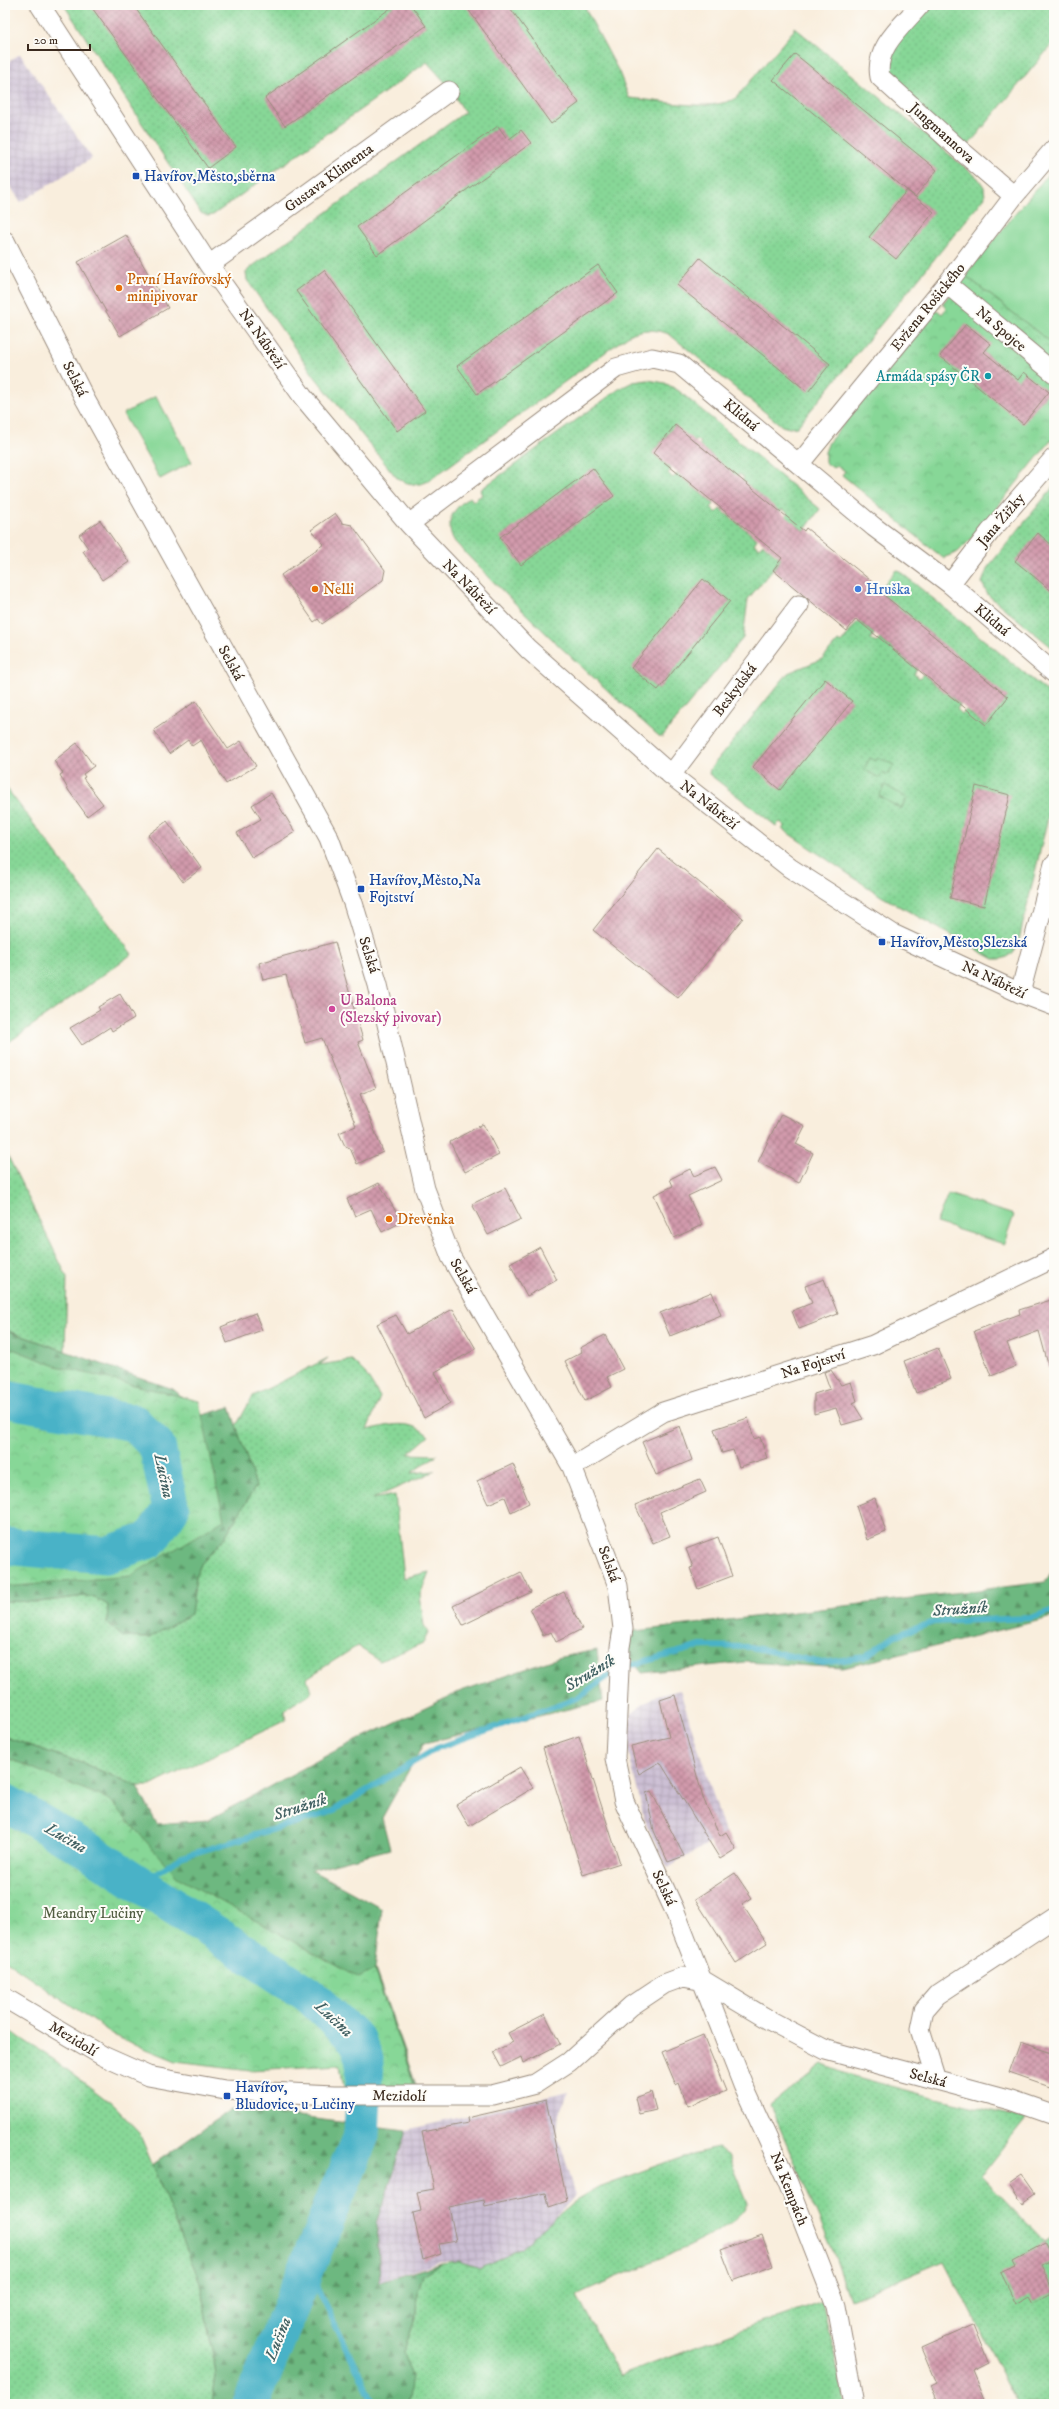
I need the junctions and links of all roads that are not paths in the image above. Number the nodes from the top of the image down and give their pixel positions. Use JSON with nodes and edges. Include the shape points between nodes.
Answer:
{"nodes":[{"id":1,"x":40,"y":5,"type":"edge"},
{"id":2,"x":920,"y":5,"type":"edge"},
{"id":3,"x":449,"y":92,"type":"dead end"},
{"id":4,"x":1054,"y":149,"type":"edge"},
{"id":5,"x":1014,"y":196,"type":"junction"},
{"id":6,"x":5,"y":240,"type":"edge"},
{"id":7,"x":209,"y":265,"type":"junction"},
{"id":8,"x":947,"y":284,"type":"junction"},
{"id":9,"x":1054,"y":373,"type":"edge"},
{"id":10,"x":1054,"y":458,"type":"edge"},
{"id":11,"x":800,"y":463,"type":"junction"},
{"id":12,"x":409,"y":524,"type":"junction"},
{"id":13,"x":950,"y":584,"type":"junction"},
{"id":14,"x":799,"y":605,"type":"dead end"},
{"id":15,"x":1054,"y":673,"type":"edge"},
{"id":16,"x":671,"y":775,"type":"junction"},
{"id":17,"x":1054,"y":864,"type":"edge"},
{"id":18,"x":1020,"y":993,"type":"junction"},
{"id":19,"x":1054,"y":1006,"type":"edge"},
{"id":20,"x":1054,"y":1258,"type":"edge"},
{"id":21,"x":572,"y":1467,"type":"junction"},
{"id":22,"x":1054,"y":1918,"type":"edge"},
{"id":23,"x":704,"y":1981,"type":"junction"},
{"id":24,"x":5,"y":1998,"type":"edge"},
{"id":25,"x":936,"y":2080,"type":"junction"},
{"id":26,"x":1054,"y":2115,"type":"edge"},
{"id":27,"x":854,"y":2404,"type":"edge"}],
"edges":[{"from":1,"to":7,"type":"street","name":"Na Nábřeží"},
{"from":2,"to":5,"type":"street","name":"Jungmannova","via":[[882,50],[878,66],[880,77]]},
{"from":3,"to":7,"type":"street","name":"Gustava Klimenta"},
{"from":4,"to":5,"type":"street","name":"Evžena Rošického"},
{"from":5,"to":8,"type":"street","name":"Evžena Rošického"},
{"from":6,"to":21,"type":"street","name":"Selská","via":[[85,399],[329,838],[353,902],[378,985],[425,1189],[451,1257]]},
{"from":7,"to":12,"type":"street","name":"Na Nábřeží","via":[[303,397]]},
{"from":8,"to":9,"type":"street","name":"Na Spojce"},
{"from":8,"to":11,"type":"street","name":"Evžena Rošického"},
{"from":10,"to":13,"type":"street","name":"Jana Žižky","via":[[990,532]]},
{"from":11,"to":12,"type":"street","name":"Klidná","via":[[679,364],[652,358],[616,368]]},
{"from":11,"to":13,"type":"street","name":"Klidná","via":[[874,527]]},
{"from":12,"to":16,"type":"street","name":"Na Nábřeží","via":[[528,649]]},
{"from":13,"to":15,"type":"street","name":"Klidná"},
{"from":14,"to":16,"type":"street","name":"Beskydská"},
{"from":16,"to":18,"type":"street","name":"Na Nábřeží","via":[[790,868],[893,934]]},
{"from":17,"to":18,"type":"street"},
{"from":18,"to":19,"type":"street","name":"Na Nábřeží"},
{"from":20,"to":21,"type":"street","name":"Na Fojtství","via":[[873,1345],[663,1412]]},
{"from":21,"to":23,"type":"street","name":"Selská","via":[[618,1586],[624,1629],[620,1647],[615,1758],[624,1801]]},
{"from":22,"to":25,"type":"street","via":[[937,1995],[924,2010],[920,2029]]},
{"from":23,"to":24,"type":"street","name":"Mezidolí","via":[[683,1977],[664,1984],[632,2006],[569,2062],[535,2084],[492,2095],[334,2095],[225,2090],[148,2076],[103,2056]]},
{"from":23,"to":25,"type":"street","name":"Selská","via":[[826,2050]]},
{"from":23,"to":27,"type":"street","name":"Na Kempách","via":[[743,2086],[788,2183],[836,2306]]},
{"from":25,"to":26,"type":"street","name":"Selská","via":[[1011,2100]]}]}
